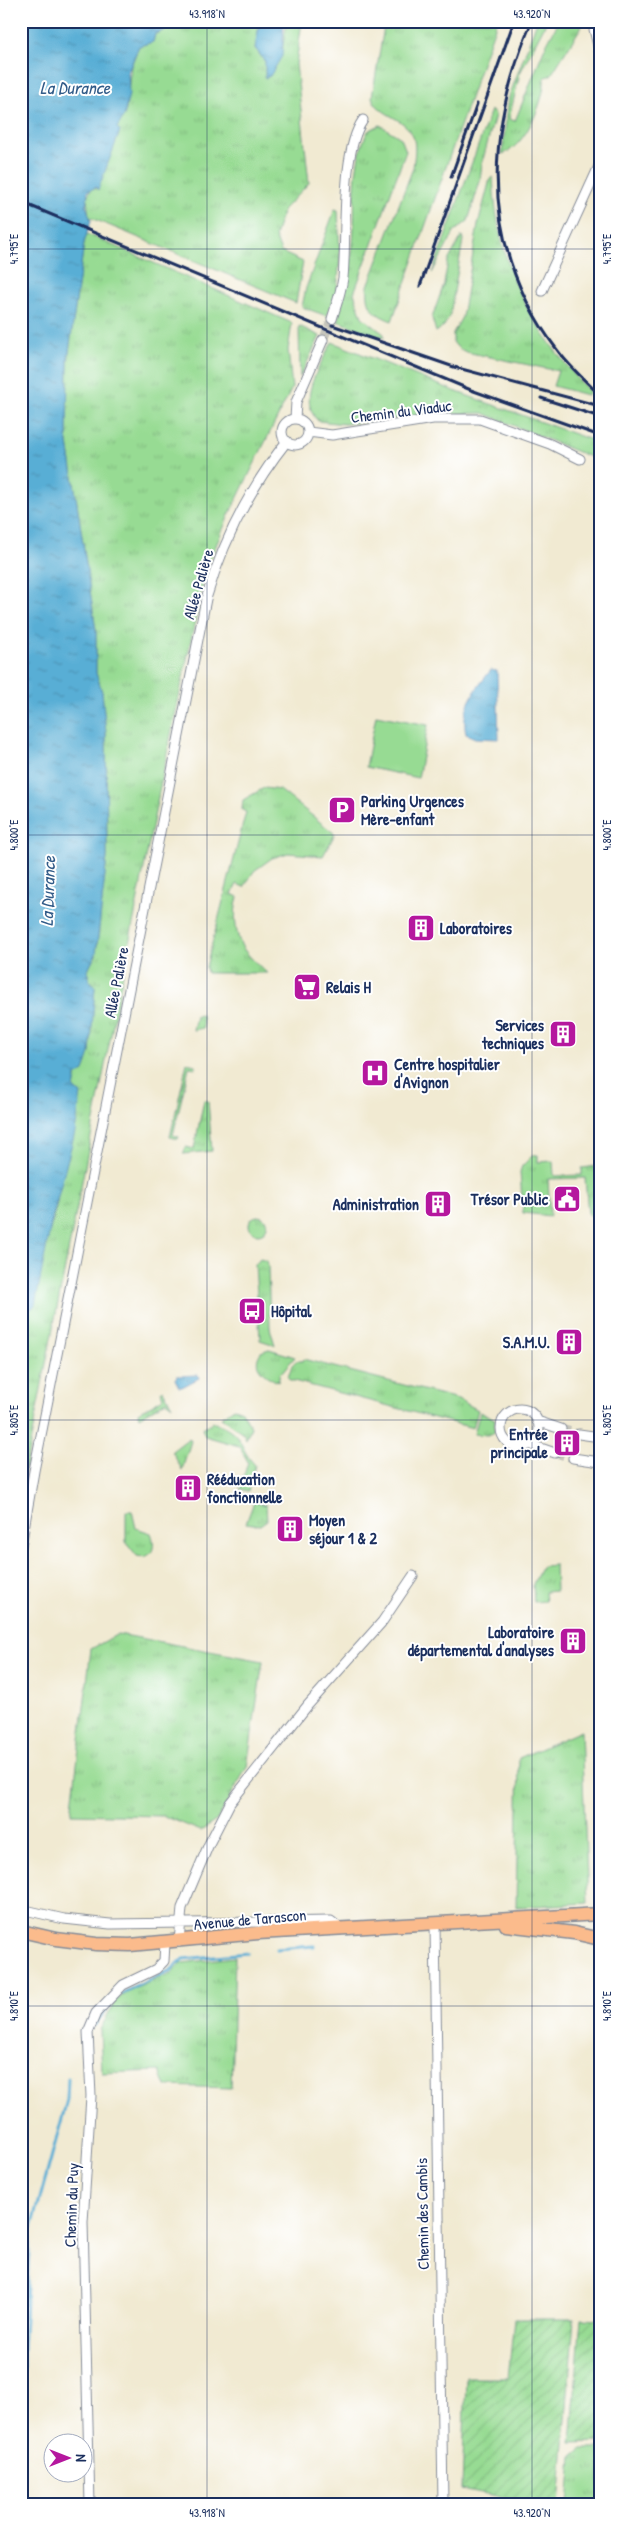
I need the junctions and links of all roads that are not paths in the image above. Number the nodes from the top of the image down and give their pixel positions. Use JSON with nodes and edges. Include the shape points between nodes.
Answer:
{"nodes":[{"id":1,"x":592,"y":21,"type":"edge"},
{"id":2,"x":600,"y":54,"type":"edge"},
{"id":3,"x":363,"y":120,"type":"dead end"},
{"id":4,"x":600,"y":164,"type":"edge"},
{"id":5,"x":542,"y":291,"type":"dead end"},
{"id":6,"x":332,"y":319,"type":"tunnel mouth"},
{"id":7,"x":323,"y":340,"type":"tunnel mouth"},
{"id":8,"x":296,"y":419,"type":"junction"},
{"id":9,"x":308,"y":432,"type":"junction"},
{"id":10,"x":286,"y":441,"type":"junction"},
{"id":11,"x":580,"y":458,"type":"dead end"},
{"id":12,"x":537,"y":1420,"type":"junction"},
{"id":13,"x":561,"y":1429,"type":"tunnel mouth"},
{"id":14,"x":579,"y":1434,"type":"tunnel mouth"},
{"id":15,"x":600,"y":1438,"type":"edge"},
{"id":16,"x":529,"y":1444,"type":"junction"},
{"id":17,"x":555,"y":1453,"type":"tunnel mouth"},
{"id":18,"x":573,"y":1458,"type":"tunnel mouth"},
{"id":19,"x":600,"y":1462,"type":"edge"},
{"id":20,"x":21,"y":1546,"type":"edge"},
{"id":21,"x":413,"y":1576,"type":"dead end"},
{"id":22,"x":21,"y":1909,"type":"edge"},
{"id":23,"x":600,"y":1914,"type":"edge"},
{"id":24,"x":484,"y":1922,"type":"junction"},
{"id":25,"x":179,"y":1924,"type":"junction"},
{"id":26,"x":435,"y":1924,"type":"junction"},
{"id":27,"x":340,"y":1928,"type":"junction"},
{"id":28,"x":21,"y":1931,"type":"edge"},
{"id":29,"x":600,"y":1939,"type":"edge"},
{"id":30,"x":179,"y":1942,"type":"junction"},
{"id":31,"x":165,"y":1943,"type":"junction"},
{"id":32,"x":90,"y":2505,"type":"edge"},
{"id":33,"x":443,"y":2505,"type":"edge"}],
"edges":[{"from":1,"to":2,"type":"street"},
{"from":3,"to":6,"type":"street","via":[[356,130],[350,163],[343,280]]},
{"from":4,"to":5,"type":"street"},
{"from":7,"to":8,"type":"street","via":[[296,402]]},
{"from":8,"to":9,"type":"street","via":[[304,423]]},
{"from":8,"to":10,"type":"street","via":[[284,425]]},
{"from":9,"to":10,"type":"street","via":[[305,440],[298,444]]},
{"from":9,"to":11,"type":"street","name":"Chemin du Viaduc","via":[[332,435],[433,419],[480,419]]},
{"from":10,"to":20,"type":"street","name":"Allée Palière","via":[[245,503],[216,567],[206,599]]},
{"from":12,"to":13,"type":"street"},
{"from":12,"to":16,"type":"street","via":[[537,1434]]},
{"from":12,"to":16,"type":"street","via":[[529,1411],[515,1409],[508,1412],[501,1424],[507,1442],[519,1446]]},
{"from":14,"to":15,"type":"street"},
{"from":16,"to":17,"type":"street"},
{"from":18,"to":19,"type":"street"},
{"from":21,"to":25,"type":"street","via":[[382,1622],[308,1705],[230,1804],[186,1898]]},
{"from":22,"to":25,"type":"street","via":[[90,1922]]},
{"from":23,"to":24,"type":"main road","name":"Avenue de Tarascon"},
{"from":24,"to":26,"type":"main road","name":"Avenue de Tarascon"},
{"from":24,"to":29,"type":"main road","name":"Avenue de Tarascon"},
{"from":25,"to":27,"type":"street","via":[[331,1921]]},
{"from":25,"to":30,"type":"street"},
{"from":26,"to":27,"type":"main road","name":"Avenue de Tarascon"},
{"from":26,"to":33,"type":"street","name":"Chemin des Cambis"},
{"from":27,"to":30,"type":"main road","name":"Avenue de Tarascon"},
{"from":28,"to":31,"type":"main road","name":"Avenue de Tarascon","via":[[96,1944]]},
{"from":30,"to":31,"type":"main road","name":"Avenue de Tarascon"},
{"from":31,"to":32,"type":"street","name":"Chemin du Puy","via":[[164,1960],[156,1969],[123,1985],[96,2013],[88,2032],[92,2096],[83,2222]]}]}
